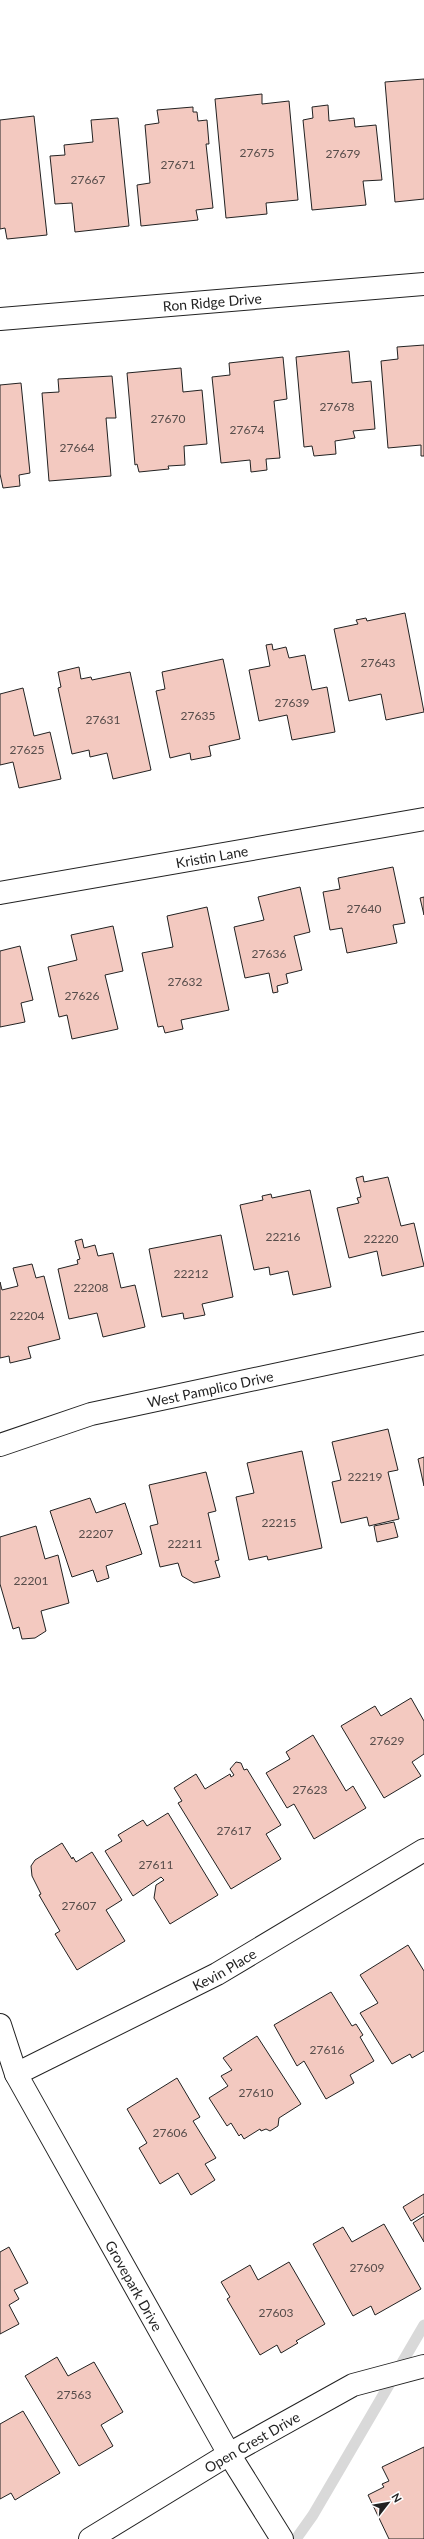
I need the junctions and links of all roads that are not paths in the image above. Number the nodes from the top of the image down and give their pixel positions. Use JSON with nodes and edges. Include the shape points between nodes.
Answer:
{"nodes":[{"id":1,"x":424,"y":284,"type":"edge"},
{"id":2,"x":0,"y":319,"type":"edge"},
{"id":3,"x":424,"y":819,"type":"edge"},
{"id":4,"x":0,"y":893,"type":"edge"},
{"id":5,"x":424,"y":1343,"type":"edge"},
{"id":6,"x":0,"y":1445,"type":"edge"},
{"id":7,"x":424,"y":1850,"type":"edge"},
{"id":8,"x":0,"y":2025,"type":"edge"},
{"id":9,"x":16,"y":2074,"type":"junction"},
{"id":10,"x":424,"y":2366,"type":"edge"},
{"id":11,"x":229,"y":2454,"type":"junction"},
{"id":12,"x":90,"y":2539,"type":"edge"},
{"id":13,"x":282,"y":2539,"type":"edge"}],
"edges":[{"from":1,"to":2,"type":"street","name":"Ron Ridge Drive"},
{"from":3,"to":4,"type":"street","name":"Kristin Lane"},
{"from":5,"to":6,"type":"street","name":"West Pamplico Drive","via":[[91,1414]]},
{"from":7,"to":9,"type":"street","name":"Kevin Place","via":[[217,1974]]},
{"from":8,"to":9,"type":"street","name":"Grovepark Drive"},
{"from":9,"to":11,"type":"street","name":"Grovepark Drive"},
{"from":10,"to":11,"type":"street","name":"Open Crest Drive","via":[[353,2385]]},
{"from":11,"to":12,"type":"street","name":"Open Crest Drive"},
{"from":11,"to":13,"type":"street","name":"Grovepark Drive"}]}
